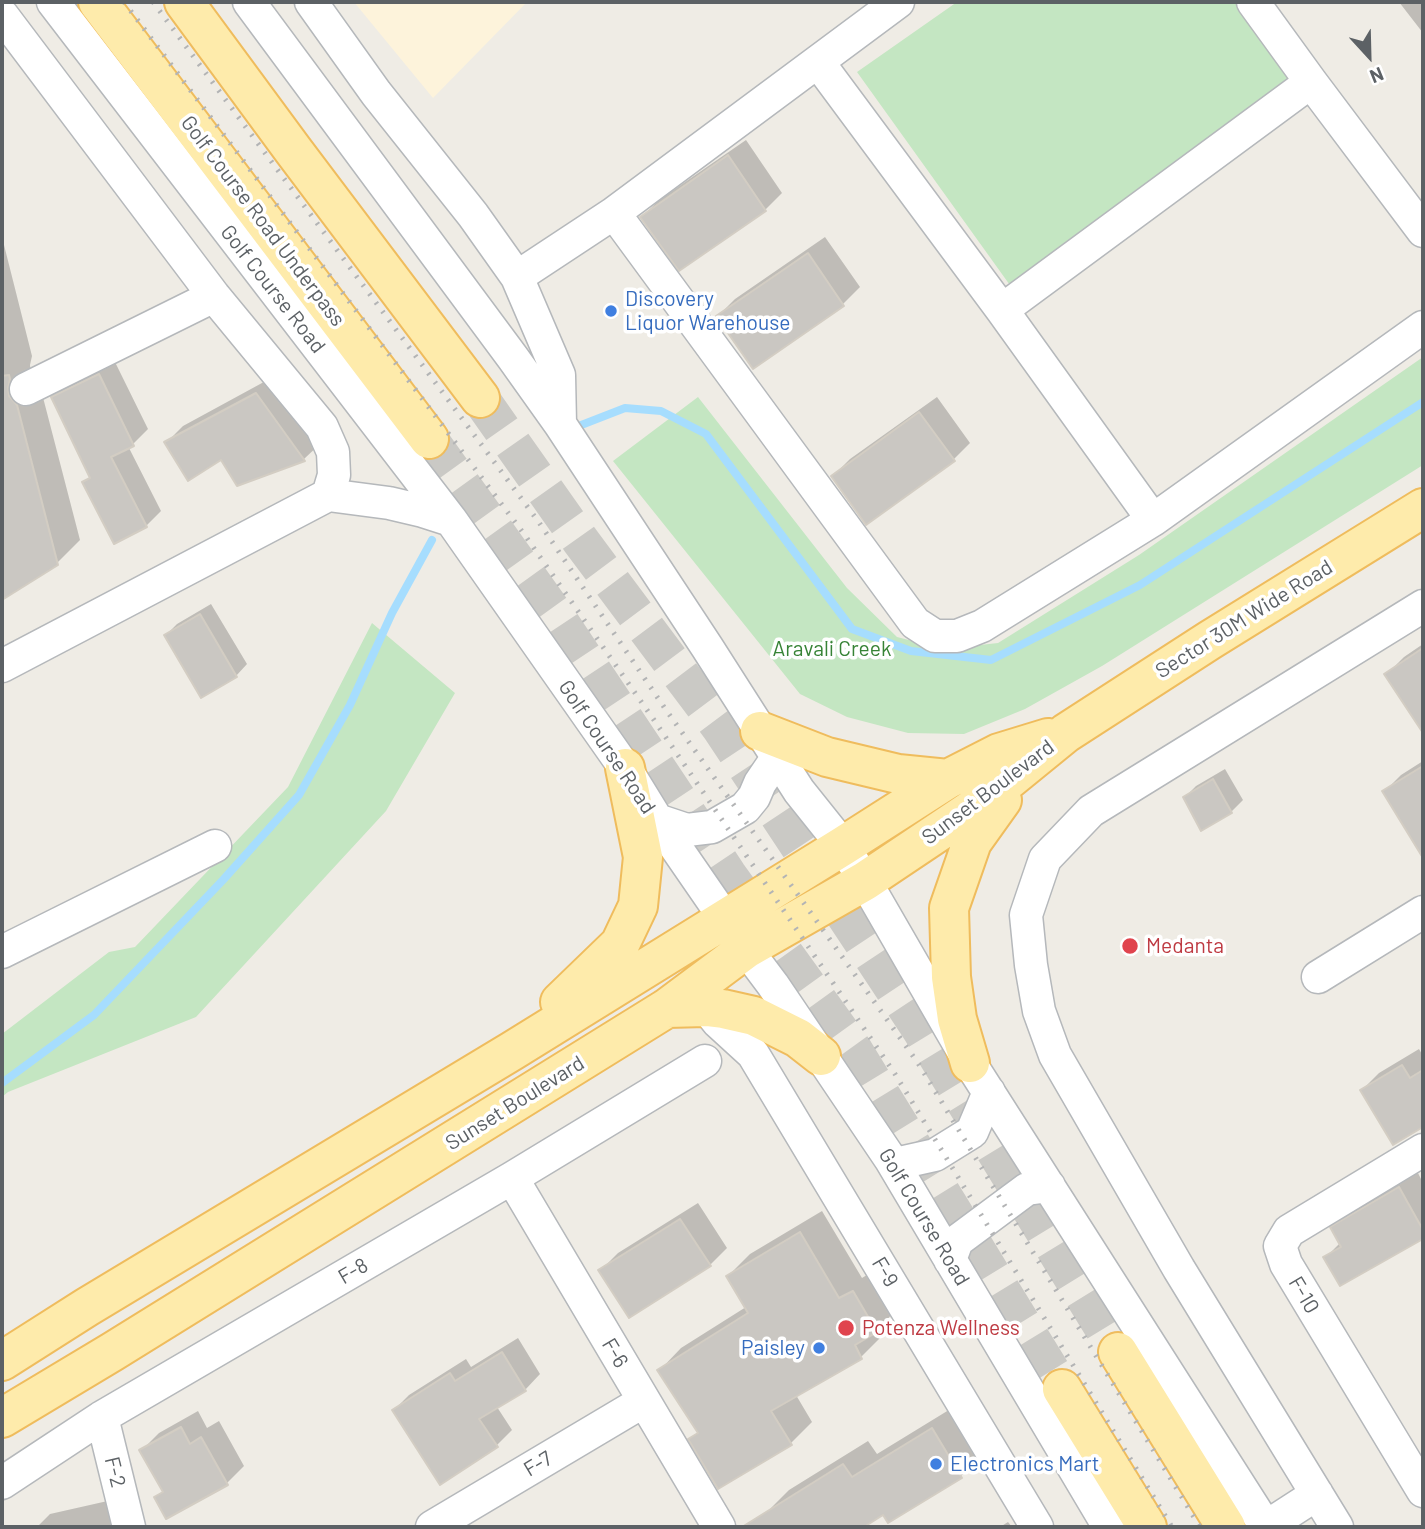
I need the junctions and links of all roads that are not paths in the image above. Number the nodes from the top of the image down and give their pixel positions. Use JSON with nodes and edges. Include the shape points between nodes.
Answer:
{"nodes":[{"id":1,"x":53,"y":2,"type":"edge"},
{"id":2,"x":98,"y":2,"type":"edge"},
{"id":3,"x":184,"y":2,"type":"edge"},
{"id":4,"x":249,"y":2,"type":"edge"},
{"id":5,"x":311,"y":2,"type":"edge"},
{"id":6,"x":1253,"y":2,"type":"edge"},
{"id":7,"x":886,"y":5,"type":"edge"},
{"id":8,"x":2,"y":15,"type":"edge"},
{"id":9,"x":818,"y":62,"type":"junction"},
{"id":10,"x":1311,"y":82,"type":"junction"},
{"id":11,"x":614,"y":213,"type":"junction"},
{"id":12,"x":1423,"y":231,"type":"edge"},
{"id":13,"x":517,"y":277,"type":"junction"},
{"id":14,"x":215,"y":296,"type":"junction"},
{"id":15,"x":1002,"y":310,"type":"junction"},
{"id":16,"x":1423,"y":327,"type":"edge"},
{"id":17,"x":26,"y":389,"type":"dead end"},
{"id":18,"x":480,"y":398,"type":"tunnel mouth"},
{"id":19,"x":560,"y":424,"type":"junction"},
{"id":20,"x":429,"y":439,"type":"tunnel mouth"},
{"id":21,"x":328,"y":495,"type":"junction"},
{"id":22,"x":1423,"y":508,"type":"edge"},
{"id":23,"x":450,"y":520,"type":"junction"},
{"id":24,"x":1153,"y":520,"type":"junction"},
{"id":25,"x":1423,"y":606,"type":"edge"},
{"id":26,"x":2,"y":666,"type":"edge"},
{"id":27,"x":1066,"y":733,"type":"junction"},
{"id":28,"x":768,"y":744,"type":"junction"},
{"id":29,"x":625,"y":768,"type":"junction"},
{"id":30,"x":948,"y":779,"type":"junction"},
{"id":31,"x":657,"y":820,"type":"junction"},
{"id":32,"x":215,"y":846,"type":"dead end"},
{"id":33,"x":843,"y":846,"type":"junction"},
{"id":34,"x":865,"y":881,"type":"junction"},
{"id":35,"x":1423,"y":912,"type":"edge"},
{"id":36,"x":736,"y":934,"type":"junction"},
{"id":37,"x":2,"y":952,"type":"edge"},
{"id":38,"x":1318,"y":977,"type":"dead end"},
{"id":39,"x":706,"y":1007,"type":"junction"},
{"id":40,"x":667,"y":1008,"type":"junction"},
{"id":41,"x":512,"y":1051,"type":"junction"},
{"id":42,"x":821,"y":1056,"type":"junction"},
{"id":43,"x":705,"y":1061,"type":"dead end"},
{"id":44,"x":980,"y":1077,"type":"junction"},
{"id":45,"x":1423,"y":1150,"type":"edge"},
{"id":46,"x":891,"y":1160,"type":"junction"},
{"id":47,"x":512,"y":1178,"type":"junction"},
{"id":48,"x":1049,"y":1186,"type":"junction"},
{"id":49,"x":950,"y":1260,"type":"junction"},
{"id":50,"x":87,"y":1307,"type":"junction"},
{"id":51,"x":112,"y":1352,"type":"junction"},
{"id":52,"x":1118,"y":1352,"type":"tunnel mouth"},
{"id":53,"x":2,"y":1362,"type":"edge"},
{"id":54,"x":1062,"y":1389,"type":"tunnel mouth"},
{"id":55,"x":644,"y":1401,"type":"junction"},
{"id":56,"x":102,"y":1417,"type":"junction"},
{"id":57,"x":2,"y":1418,"type":"edge"},
{"id":58,"x":2,"y":1483,"type":"edge"},
{"id":59,"x":1423,"y":1491,"type":"edge"},
{"id":60,"x":1317,"y":1494,"type":"junction"},
{"id":61,"x":129,"y":1527,"type":"edge"},
{"id":62,"x":432,"y":1527,"type":"edge"},
{"id":63,"x":719,"y":1527,"type":"edge"},
{"id":64,"x":1037,"y":1527,"type":"edge"},
{"id":65,"x":1109,"y":1527,"type":"edge"},
{"id":66,"x":1147,"y":1527,"type":"edge"},
{"id":67,"x":1226,"y":1527,"type":"edge"},
{"id":68,"x":1266,"y":1527,"type":"edge"},
{"id":69,"x":1338,"y":1527,"type":"edge"}],
"edges":[{"from":1,"to":23,"type":"street","name":"Golf Course Road"},
{"from":2,"to":20,"type":"main road","name":"Golf Course Road Underpass"},
{"from":3,"to":18,"type":"main road"},
{"from":4,"to":19,"type":"street"},
{"from":5,"to":13,"type":"street"},
{"from":6,"to":10,"type":"street"},
{"from":7,"to":9,"type":"street"},
{"from":8,"to":14,"type":"street"},
{"from":9,"to":11,"type":"street"},
{"from":9,"to":15,"type":"street"},
{"from":10,"to":12,"type":"street"},
{"from":10,"to":15,"type":"street"},
{"from":11,"to":13,"type":"street"},
{"from":11,"to":24,"type":"street","via":[[915,623],[935,635],[957,636],[982,626]]},
{"from":13,"to":19,"type":"street","via":[[559,375]]},
{"from":14,"to":17,"type":"street"},
{"from":14,"to":21,"type":"street","via":[[322,427],[333,452],[334,475]]},
{"from":15,"to":24,"type":"street"},
{"from":16,"to":24,"type":"street"},
{"from":19,"to":28,"type":"street"},
{"from":21,"to":23,"type":"street","via":[[389,503]]},
{"from":21,"to":26,"type":"street"},
{"from":22,"to":27,"type":"main road","name":"Sector 30M Wide Road"},
{"from":23,"to":29,"type":"street","name":"Golf Course Road"},
{"from":25,"to":60,"type":"street","via":[[1091,811],[1045,859],[1026,915],[1040,1011],[1055,1055]]},
{"from":27,"to":30,"type":"main road","name":"Sunset Boulevard","via":[[999,753]]},
{"from":27,"to":34,"type":"main road","name":"Sunset Boulevard","via":[[974,808]]},
{"from":27,"to":44,"type":"main road","via":[[1013,785],[972,842],[949,908],[957,1018]]},
{"from":28,"to":30,"type":"main road","via":[[899,775]]},
{"from":28,"to":31,"type":"street","via":[[760,783],[744,808],[712,827],[687,830]]},
{"from":28,"to":33,"type":"street"},
{"from":29,"to":31,"type":"street","name":"Golf Course Road"},
{"from":29,"to":41,"type":"main road","via":[[643,857],[638,906],[620,944]]},
{"from":30,"to":33,"type":"main road","name":"Sunset Boulevard"},
{"from":31,"to":36,"type":"street","name":"Golf Course Road"},
{"from":32,"to":37,"type":"street"},
{"from":33,"to":34,"type":"street"},
{"from":33,"to":36,"type":"main road","name":"Sunset Boulevard"},
{"from":34,"to":36,"type":"main road","name":"Sunset Boulevard"},
{"from":34,"to":44,"type":"street"},
{"from":35,"to":38,"type":"street"},
{"from":36,"to":40,"type":"main road","name":"Sunset Boulevard"},
{"from":36,"to":41,"type":"main road","name":"Sunset Boulevard"},
{"from":36,"to":42,"type":"street","name":"Golf Course Road"},
{"from":39,"to":40,"type":"main road"},
{"from":39,"to":42,"type":"main road","via":[[754,1016],[798,1038]]},
{"from":39,"to":64,"type":"street","name":"F-9","via":[[753,1054]]},
{"from":40,"to":51,"type":"main road","name":"Sunset Boulevard"},
{"from":41,"to":50,"type":"main road","name":"Sunset Boulevard"},
{"from":42,"to":46,"type":"street","name":"Golf Course Road"},
{"from":43,"to":47,"type":"street","name":"F-8"},
{"from":44,"to":46,"type":"street","via":[[972,1132],[935,1155],[899,1163]]},
{"from":44,"to":48,"type":"street"},
{"from":45,"to":59,"type":"street","name":"F-10","via":[[1289,1231],[1280,1246],[1286,1264]]},
{"from":46,"to":49,"type":"street","name":"Golf Course Road"},
{"from":47,"to":55,"type":"street","name":"F-6"},
{"from":47,"to":56,"type":"street","name":"F-8"},
{"from":48,"to":49,"type":"street","via":[[1027,1189],[957,1241]]},
{"from":48,"to":68,"type":"street"},
{"from":49,"to":65,"type":"street","name":"Golf Course Road"},
{"from":50,"to":51,"type":"main road"},
{"from":50,"to":53,"type":"main road","name":"Sunset Boulevard"},
{"from":51,"to":57,"type":"main road","name":"Sunset Boulevard"},
{"from":52,"to":67,"type":"main road"},
{"from":54,"to":66,"type":"main road"},
{"from":55,"to":62,"type":"street","name":"F-7"},
{"from":55,"to":63,"type":"street","name":"F-6"},
{"from":56,"to":58,"type":"street","name":"F-8"},
{"from":56,"to":61,"type":"street","name":"F-2"},
{"from":60,"to":68,"type":"street"},
{"from":60,"to":69,"type":"street"}]}
